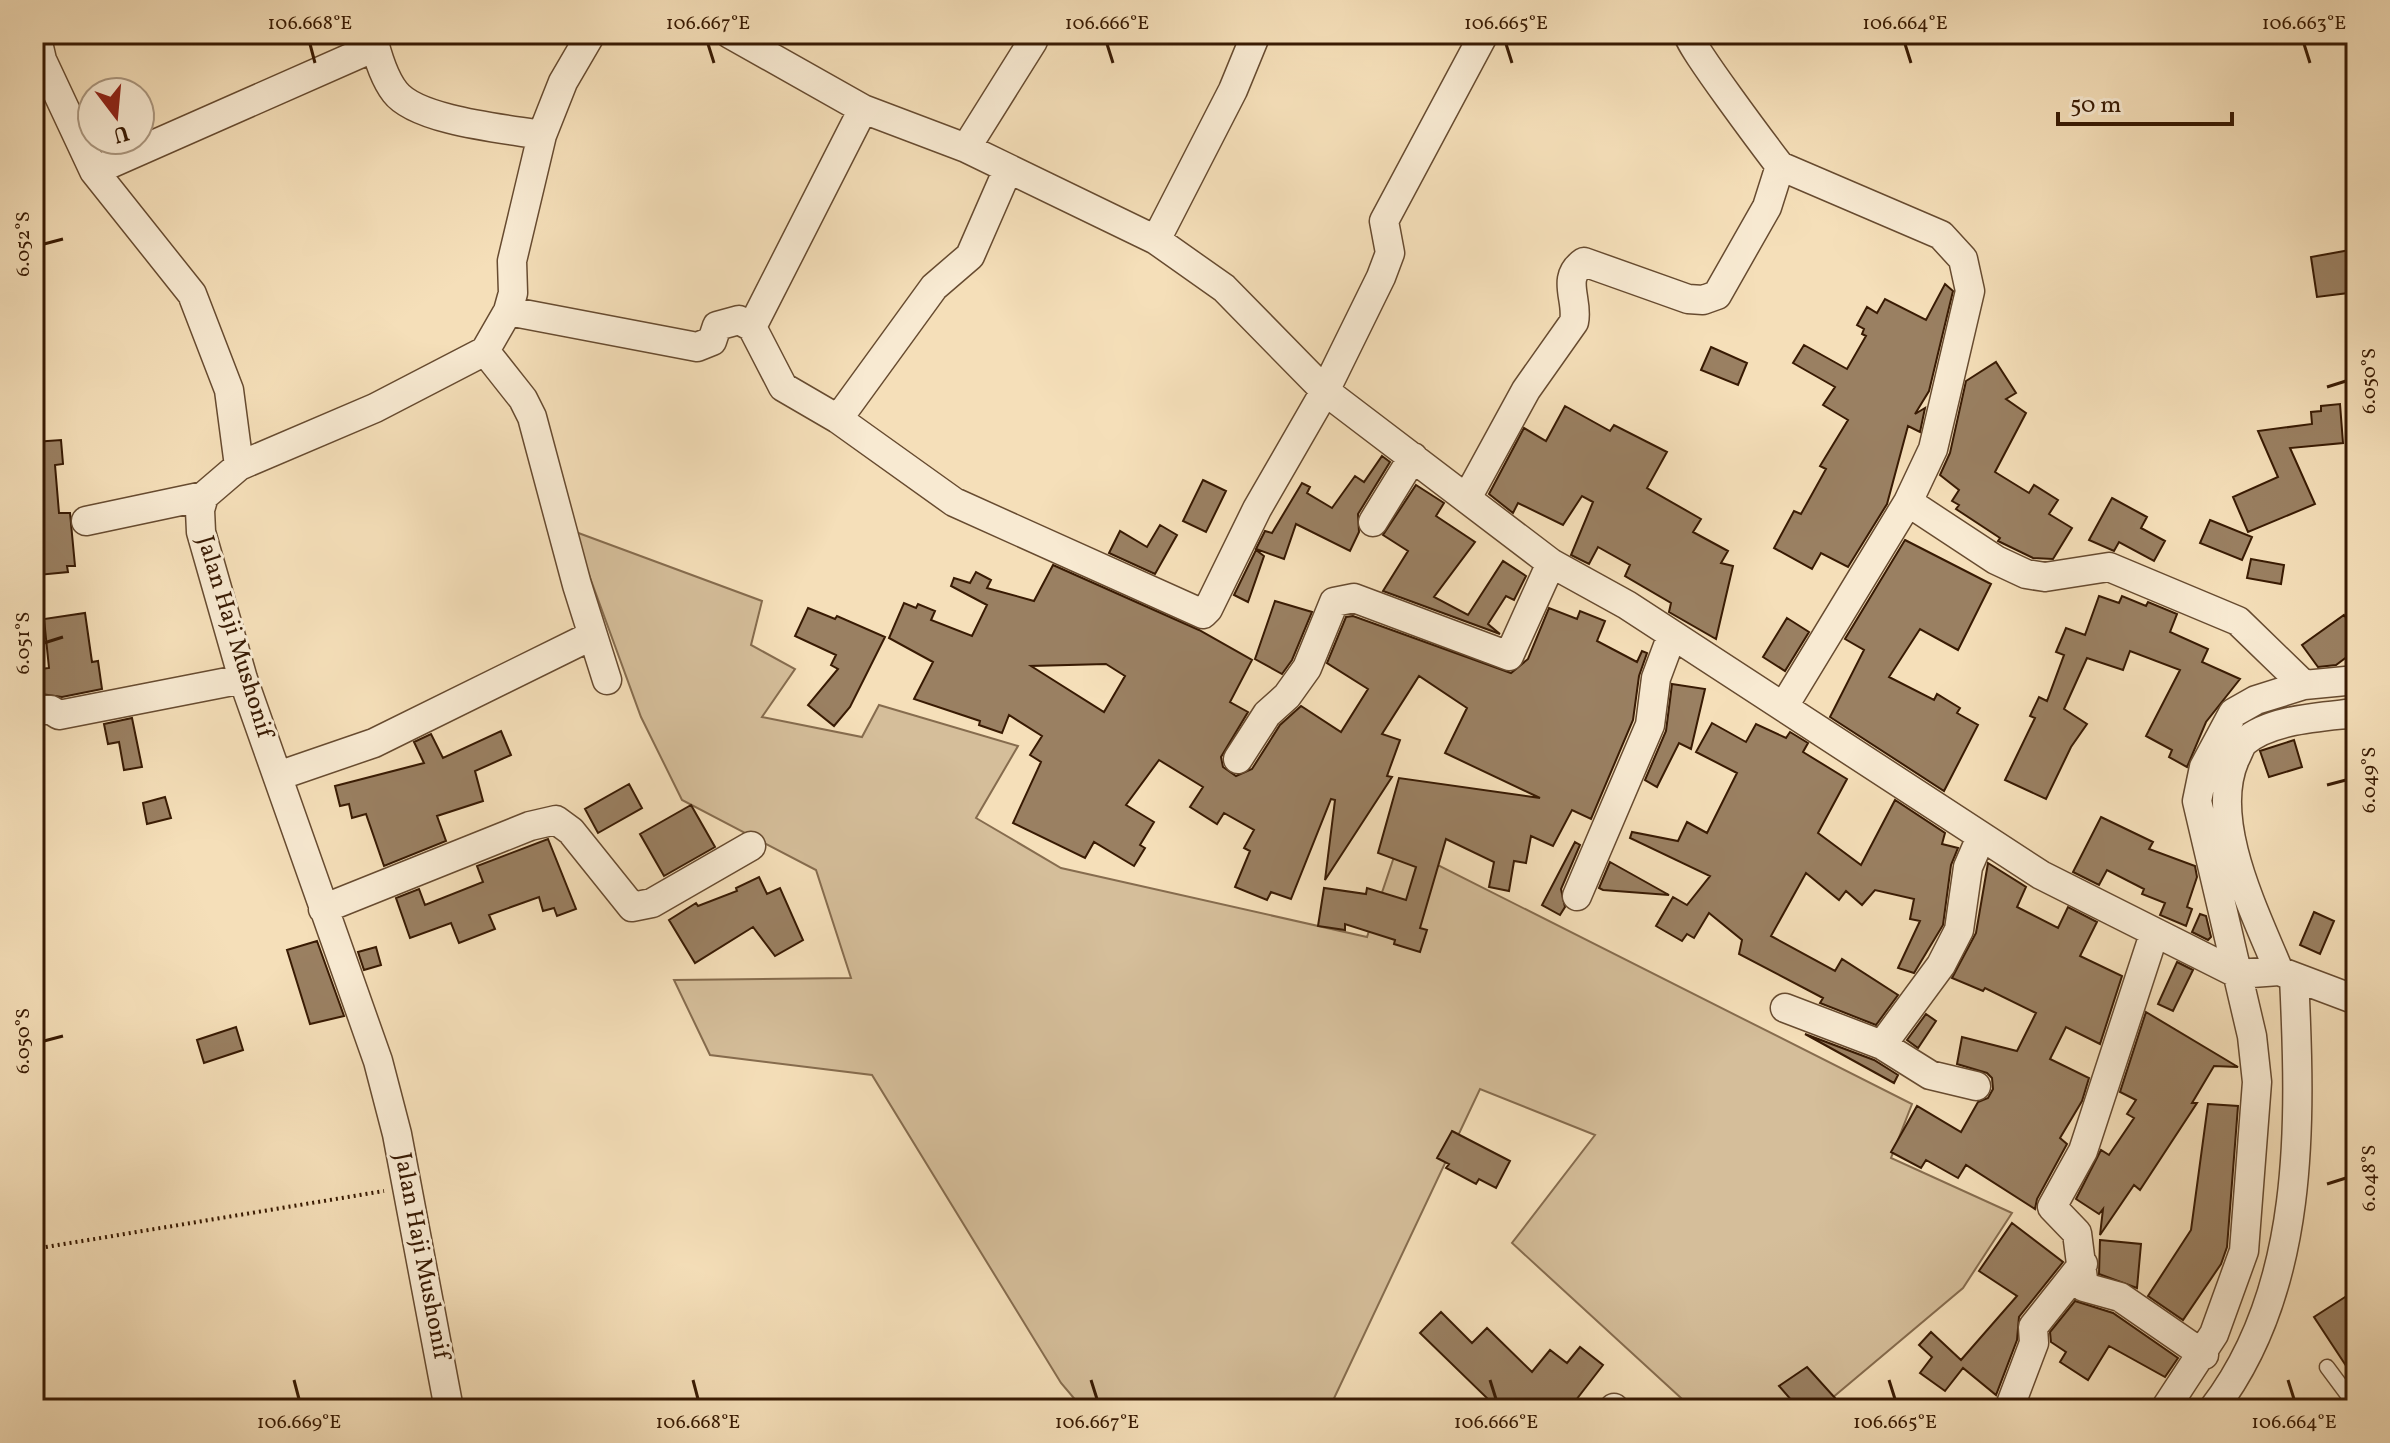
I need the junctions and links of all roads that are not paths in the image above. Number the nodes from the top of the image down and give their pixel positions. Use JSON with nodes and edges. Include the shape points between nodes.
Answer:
{"nodes":[{"id":1,"x":36,"y":34,"type":"edge"},
{"id":2,"x":591,"y":34,"type":"edge"},
{"id":3,"x":730,"y":34,"type":"edge"},
{"id":4,"x":1256,"y":34,"type":"edge"},
{"id":5,"x":1484,"y":34,"type":"edge"},
{"id":6,"x":1688,"y":34,"type":"edge"},
{"id":7,"x":374,"y":41,"type":"edge"},
{"id":8,"x":1033,"y":41,"type":"dead end"},
{"id":9,"x":863,"y":109,"type":"junction"},
{"id":10,"x":542,"y":135,"type":"junction"},
{"id":11,"x":966,"y":148,"type":"junction"},
{"id":12,"x":1780,"y":166,"type":"junction"},
{"id":13,"x":1008,"y":169,"type":"junction"},
{"id":14,"x":94,"y":171,"type":"junction"},
{"id":15,"x":1156,"y":240,"type":"junction"},
{"id":16,"x":508,"y":311,"type":"junction"},
{"id":17,"x":752,"y":327,"type":"junction"},
{"id":18,"x":485,"y":351,"type":"junction"},
{"id":19,"x":1325,"y":391,"type":"junction"},
{"id":20,"x":838,"y":419,"type":"junction"},
{"id":21,"x":1413,"y":457,"type":"junction"},
{"id":22,"x":239,"y":466,"type":"junction"},
{"id":23,"x":204,"y":496,"type":"junction"},
{"id":24,"x":1467,"y":498,"type":"junction"},
{"id":25,"x":1908,"y":502,"type":"junction"},
{"id":26,"x":86,"y":521,"type":"dead end"},
{"id":27,"x":1373,"y":522,"type":"dead end"},
{"id":28,"x":1551,"y":563,"type":"junction"},
{"id":29,"x":1672,"y":635,"type":"junction"},
{"id":30,"x":591,"y":636,"type":"junction"},
{"id":31,"x":243,"y":679,"type":"junction"},
{"id":32,"x":607,"y":680,"type":"dead end"},
{"id":33,"x":2356,"y":680,"type":"edge"},
{"id":34,"x":2304,"y":685,"type":"junction"},
{"id":35,"x":1784,"y":706,"type":"junction"},
{"id":36,"x":34,"y":710,"type":"edge"},
{"id":37,"x":2356,"y":713,"type":"edge"},
{"id":38,"x":1238,"y":759,"type":"dead end"},
{"id":39,"x":278,"y":776,"type":"junction"},
{"id":40,"x":1981,"y":837,"type":"junction"},
{"id":41,"x":751,"y":846,"type":"dead end"},
{"id":42,"x":1577,"y":896,"type":"dead end"},
{"id":43,"x":323,"y":909,"type":"junction"},
{"id":44,"x":2154,"y":934,"type":"junction"},
{"id":45,"x":2266,"y":974,"type":"junction"},
{"id":46,"x":2356,"y":1000,"type":"edge"},
{"id":47,"x":1785,"y":1008,"type":"dead end"},
{"id":48,"x":1882,"y":1045,"type":"junction"},
{"id":49,"x":1976,"y":1086,"type":"dead end"},
{"id":50,"x":2083,"y":1264,"type":"junction"},
{"id":51,"x":2204,"y":1355,"type":"junction"},
{"id":52,"x":2327,"y":1367,"type":"dead end"},
{"id":53,"x":2356,"y":1406,"type":"edge"},
{"id":54,"x":449,"y":1409,"type":"edge"},
{"id":55,"x":2009,"y":1409,"type":"edge"},
{"id":56,"x":2165,"y":1409,"type":"edge"},
{"id":57,"x":2213,"y":1409,"type":"edge"}],
"edges":[{"from":1,"to":14,"type":"street","via":[[42,60]]},
{"from":2,"to":10,"type":"street","via":[[563,82]]},
{"from":3,"to":9,"type":"street"},
{"from":4,"to":15,"type":"street"},
{"from":5,"to":19,"type":"street","via":[[1393,199],[1384,221],[1387,263]]},
{"from":6,"to":12,"type":"street","via":[[1688,43]]},
{"from":7,"to":10,"type":"street","via":[[395,93],[408,102],[452,120]]},
{"from":7,"to":14,"type":"street"},
{"from":8,"to":11,"type":"street"},
{"from":9,"to":11,"type":"street"},
{"from":9,"to":17,"type":"street"},
{"from":10,"to":16,"type":"street","via":[[512,261]]},
{"from":11,"to":13,"type":"street"},
{"from":12,"to":24,"type":"street","via":[[1767,207],[1717,295],[1688,299],[1584,262],[1575,268],[1570,285],[1577,310],[1574,322],[1526,390]]},
{"from":12,"to":25,"type":"street","via":[[1941,235],[1963,259],[1970,291],[1945,408]]},
{"from":13,"to":15,"type":"street"},
{"from":13,"to":20,"type":"street","via":[[970,256],[934,287]]},
{"from":14,"to":22,"type":"street","via":[[192,294],[229,390]]},
{"from":15,"to":19,"type":"street","via":[[1224,288]]},
{"from":16,"to":17,"type":"street","via":[[697,347],[712,341],[717,326],[728,321]]},
{"from":16,"to":18,"type":"street"},
{"from":17,"to":20,"type":"street","via":[[783,387]]},
{"from":18,"to":22,"type":"street","via":[[375,408]]},
{"from":18,"to":30,"type":"street","via":[[532,417]]},
{"from":19,"to":20,"type":"street","via":[[1203,614],[954,502]]},
{"from":19,"to":21,"type":"street"},
{"from":21,"to":24,"type":"street"},
{"from":21,"to":27,"type":"street"},
{"from":22,"to":23,"type":"street"},
{"from":23,"to":26,"type":"street"},
{"from":23,"to":31,"type":"street","name":"Jalan Haji Mushonif","via":[[201,532]]},
{"from":24,"to":28,"type":"street"},
{"from":25,"to":34,"type":"street","via":[[2026,574],[2045,577],[2109,567],[2238,621]]},
{"from":25,"to":35,"type":"street"},
{"from":28,"to":29,"type":"street"},
{"from":28,"to":38,"type":"street","via":[[1509,656],[1354,598],[1334,602],[1307,668],[1267,714]]},
{"from":29,"to":35,"type":"street"},
{"from":29,"to":42,"type":"street","via":[[1656,678],[1650,725]]},
{"from":30,"to":32,"type":"street"},
{"from":30,"to":39,"type":"street","via":[[374,743]]},
{"from":31,"to":36,"type":"street","via":[[59,715]]},
{"from":31,"to":39,"type":"street","name":"Jalan Haji Mushonif"},
{"from":33,"to":34,"type":"street"},
{"from":34,"to":45,"type":"street","via":[[2233,713],[2204,767],[2197,801]]},
{"from":35,"to":40,"type":"street"},
{"from":37,"to":45,"type":"street","via":[[2275,726],[2242,743],[2228,776],[2228,823]]},
{"from":39,"to":43,"type":"street","name":"Jalan Haji Mushonif"},
{"from":40,"to":44,"type":"street"},
{"from":40,"to":48,"type":"street","via":[[1968,867],[1959,930],[1941,965]]},
{"from":41,"to":43,"type":"street","via":[[652,903],[632,907],[571,831],[556,820]]},
{"from":43,"to":54,"type":"street","name":"Jalan Haji Mushonif","via":[[378,1061]]},
{"from":44,"to":45,"type":"street"},
{"from":44,"to":50,"type":"street","via":[[2083,1151],[2052,1207],[2077,1233]]},
{"from":45,"to":46,"type":"street"},
{"from":45,"to":51,"type":"street","via":[[2252,1036],[2257,1082],[2244,1251]]},
{"from":45,"to":57,"type":"street","via":[[2299,1081],[2284,1240],[2266,1314]]},
{"from":47,"to":48,"type":"street"},
{"from":48,"to":49,"type":"street","via":[[1930,1075]]},
{"from":50,"to":51,"type":"street","via":[[2084,1287],[2120,1297]]},
{"from":50,"to":55,"type":"street","via":[[2033,1327],[2034,1343]]},
{"from":51,"to":56,"type":"street"},
{"from":52,"to":53,"type":"lane"}]}
